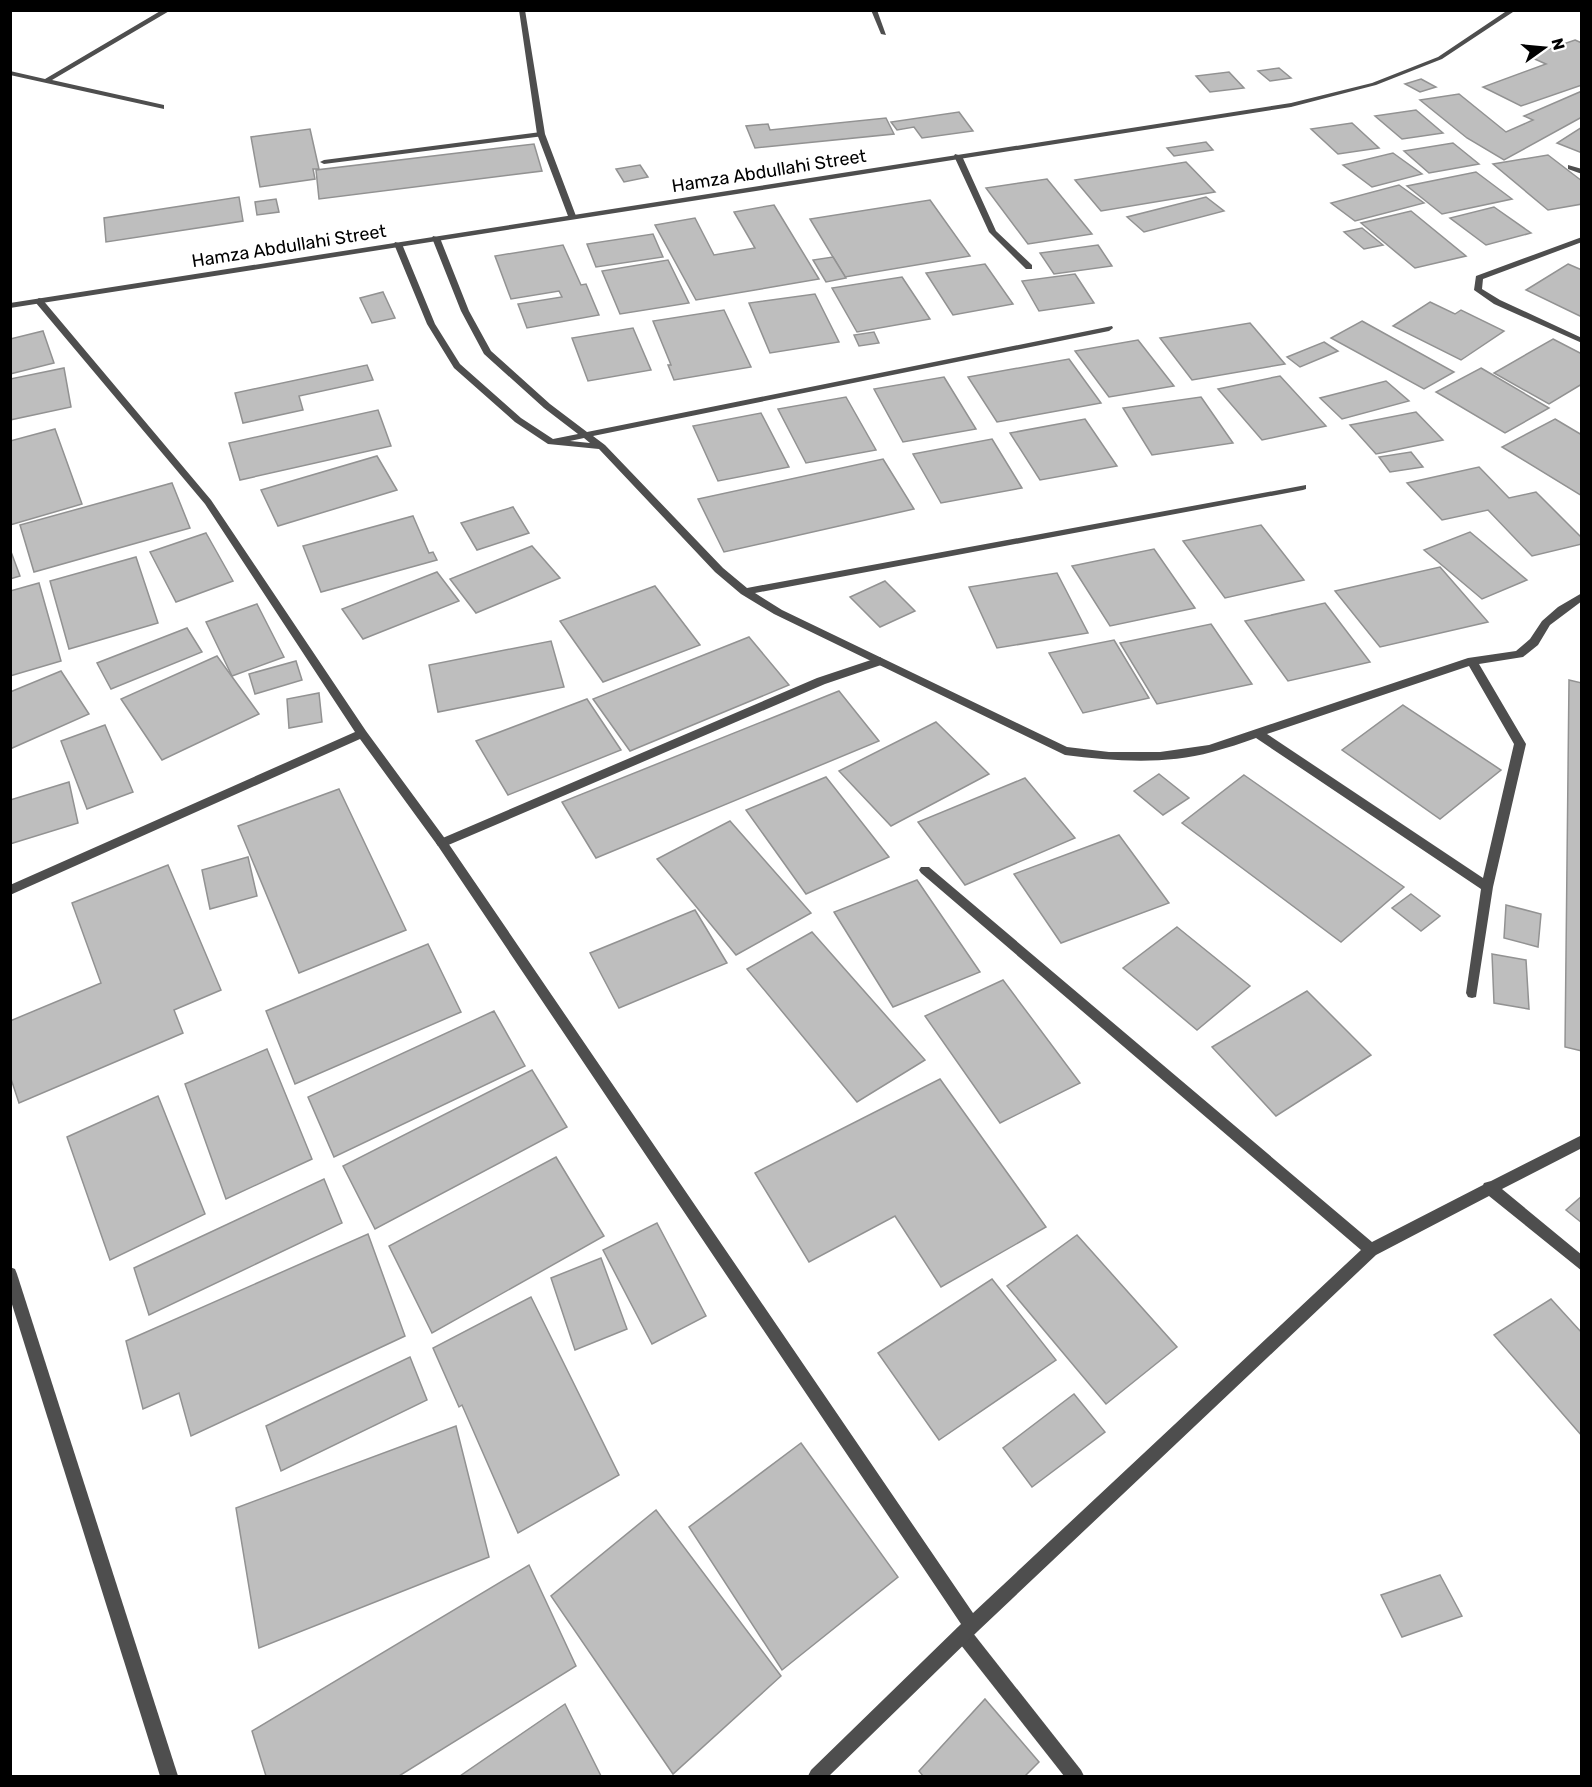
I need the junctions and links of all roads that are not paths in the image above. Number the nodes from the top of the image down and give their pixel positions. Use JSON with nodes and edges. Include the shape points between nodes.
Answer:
{"nodes":[{"id":1,"x":168,"y":10,"type":"edge"},
{"id":2,"x":522,"y":10,"type":"edge"},
{"id":3,"x":874,"y":10,"type":"edge"},
{"id":4,"x":1514,"y":10,"type":"edge"},
{"id":5,"x":884,"y":34,"type":"dead end"},
{"id":6,"x":10,"y":73,"type":"edge"},
{"id":7,"x":46,"y":81,"type":"junction"},
{"id":8,"x":161,"y":107,"type":"dead end"},
{"id":9,"x":541,"y":134,"type":"junction"},
{"id":10,"x":958,"y":156,"type":"junction"},
{"id":11,"x":324,"y":162,"type":"dead end"},
{"id":12,"x":1570,"y":167,"type":"dead end"},
{"id":13,"x":1581,"y":172,"type":"edge"},
{"id":14,"x":572,"y":216,"type":"junction"},
{"id":15,"x":436,"y":238,"type":"junction"},
{"id":16,"x":1581,"y":239,"type":"edge"},
{"id":17,"x":398,"y":244,"type":"junction"},
{"id":18,"x":1029,"y":267,"type":"dead end"},
{"id":19,"x":39,"y":302,"type":"junction"},
{"id":20,"x":10,"y":306,"type":"edge"},
{"id":21,"x":1108,"y":328,"type":"dead end"},
{"id":22,"x":1581,"y":341,"type":"edge"},
{"id":23,"x":582,"y":434,"type":"junction"},
{"id":24,"x":551,"y":442,"type":"junction"},
{"id":25,"x":602,"y":447,"type":"junction"},
{"id":26,"x":1303,"y":487,"type":"dead end"},
{"id":27,"x":745,"y":592,"type":"junction"},
{"id":28,"x":1581,"y":596,"type":"edge"},
{"id":29,"x":880,"y":661,"type":"junction"},
{"id":30,"x":1472,"y":661,"type":"junction"},
{"id":31,"x":362,"y":734,"type":"junction"},
{"id":32,"x":1260,"y":734,"type":"junction"},
{"id":33,"x":442,"y":843,"type":"junction"},
{"id":34,"x":925,"y":870,"type":"dead end"},
{"id":35,"x":1488,"y":887,"type":"junction"},
{"id":36,"x":10,"y":890,"type":"edge"},
{"id":37,"x":1472,"y":993,"type":"dead end"},
{"id":38,"x":1581,"y":1141,"type":"edge"},
{"id":39,"x":1489,"y":1187,"type":"junction"},
{"id":40,"x":1371,"y":1250,"type":"junction"},
{"id":41,"x":1581,"y":1264,"type":"edge"},
{"id":42,"x":10,"y":1274,"type":"edge"},
{"id":43,"x":967,"y":1629,"type":"junction"},
{"id":44,"x":169,"y":1776,"type":"edge"},
{"id":45,"x":817,"y":1776,"type":"edge"},
{"id":46,"x":1075,"y":1776,"type":"edge"}],
"edges":[{"from":1,"to":7,"type":"street"},
{"from":2,"to":9,"type":"street"},
{"from":3,"to":5,"type":"street"},
{"from":4,"to":10,"type":"street","name":"Hamza Abdullahi Street","via":[[1440,58],[1374,84],[1291,105]]},
{"from":6,"to":7,"type":"street"},
{"from":7,"to":8,"type":"street"},
{"from":9,"to":11,"type":"street"},
{"from":9,"to":14,"type":"street"},
{"from":10,"to":14,"type":"street","name":"Hamza Abdullahi Street"},
{"from":10,"to":18,"type":"street","via":[[993,232]]},
{"from":12,"to":13,"type":"street"},
{"from":14,"to":15,"type":"street","name":"Hamza Abdullahi Street"},
{"from":15,"to":17,"type":"street","name":"Hamza Abdullahi Street"},
{"from":15,"to":23,"type":"street","via":[[465,311],[487,352]]},
{"from":16,"to":22,"type":"street","via":[[1479,278],[1478,290]]},
{"from":17,"to":19,"type":"street","name":"Hamza Abdullahi Street"},
{"from":17,"to":24,"type":"street","via":[[431,324],[457,366],[518,420]]},
{"from":19,"to":20,"type":"street","name":"Hamza Abdullahi Street"},
{"from":19,"to":31,"type":"street","via":[[208,502]]},
{"from":21,"to":23,"type":"street"},
{"from":23,"to":24,"type":"street"},
{"from":23,"to":25,"type":"street"},
{"from":24,"to":25,"type":"street"},
{"from":25,"to":27,"type":"street","via":[[719,570]]},
{"from":26,"to":27,"type":"street"},
{"from":27,"to":29,"type":"street"},
{"from":28,"to":30,"type":"street","via":[[1546,623],[1534,642],[1520,654]]},
{"from":29,"to":32,"type":"street","via":[[1065,751],[1160,756],[1210,749]]},
{"from":29,"to":33,"type":"street","via":[[821,681]]},
{"from":30,"to":32,"type":"street"},
{"from":30,"to":35,"type":"street","via":[[1520,744]]},
{"from":31,"to":33,"type":"street"},
{"from":31,"to":36,"type":"street"},
{"from":32,"to":35,"type":"street"},
{"from":33,"to":43,"type":"street"},
{"from":34,"to":40,"type":"street"},
{"from":35,"to":37,"type":"street"},
{"from":38,"to":39,"type":"street"},
{"from":39,"to":40,"type":"street"},
{"from":39,"to":41,"type":"street"},
{"from":40,"to":43,"type":"street"},
{"from":42,"to":44,"type":"street"},
{"from":43,"to":45,"type":"street"},
{"from":43,"to":46,"type":"street"}]}
